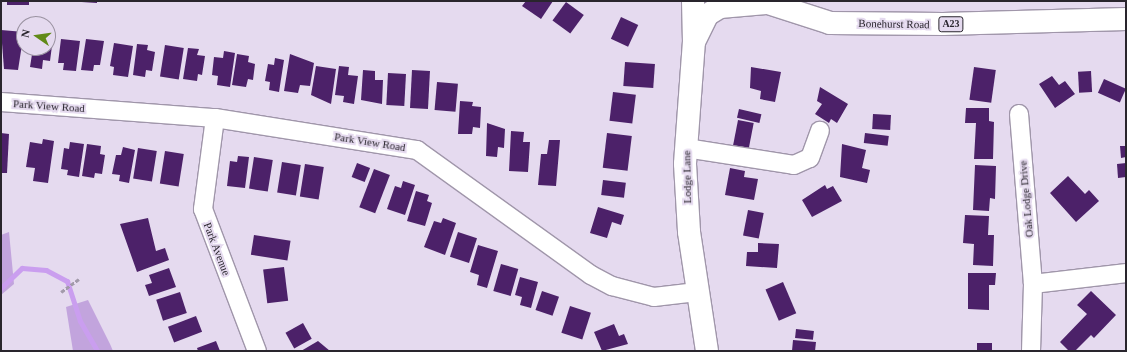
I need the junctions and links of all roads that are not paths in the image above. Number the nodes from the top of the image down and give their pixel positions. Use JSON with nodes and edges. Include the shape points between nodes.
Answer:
{"nodes":[{"id":1,"x":693,"y":1,"type":"edge"},
{"id":2,"x":773,"y":3,"type":"edge"},
{"id":3,"x":1126,"y":19,"type":"edge"},
{"id":4,"x":694,"y":41,"type":"junction"},
{"id":5,"x":1,"y":102,"type":"edge"},
{"id":6,"x":1019,"y":114,"type":"dead end"},
{"id":7,"x":215,"y":118,"type":"junction"},
{"id":8,"x":820,"y":131,"type":"dead end"},
{"id":9,"x":686,"y":148,"type":"junction"},
{"id":10,"x":1126,"y":273,"type":"edge"},
{"id":11,"x":1033,"y":284,"type":"junction"},
{"id":12,"x":697,"y":292,"type":"junction"},
{"id":13,"x":258,"y":351,"type":"edge"},
{"id":14,"x":707,"y":351,"type":"edge"},
{"id":15,"x":1031,"y":351,"type":"edge"}],
"edges":[{"from":1,"to":4,"type":"street","name":"Lodge Lane"},
{"from":2,"to":3,"type":"street","name":"Bonehurst Road","number":"A23","via":[[830,23],[943,24]]},
{"from":2,"to":4,"type":"street","via":[[720,7],[707,15]]},
{"from":4,"to":9,"type":"street","name":"Lodge Lane"},
{"from":5,"to":7,"type":"street","name":"Park View Road"},
{"from":6,"to":11,"type":"street","name":"Oak Lodge Drive"},
{"from":7,"to":12,"type":"street","name":"Park View Road","via":[[417,150],[591,275],[612,286],[654,297]]},
{"from":7,"to":13,"type":"street","name":"Park Avenue","via":[[203,209]]},
{"from":8,"to":9,"type":"street","via":[[810,158],[794,165]]},
{"from":9,"to":12,"type":"street","name":"Lodge Lane","via":[[688,232]]},
{"from":10,"to":11,"type":"street"},
{"from":11,"to":15,"type":"street","name":"Oak Lodge Drive"},
{"from":12,"to":14,"type":"street","name":"Lodge Lane"}]}
